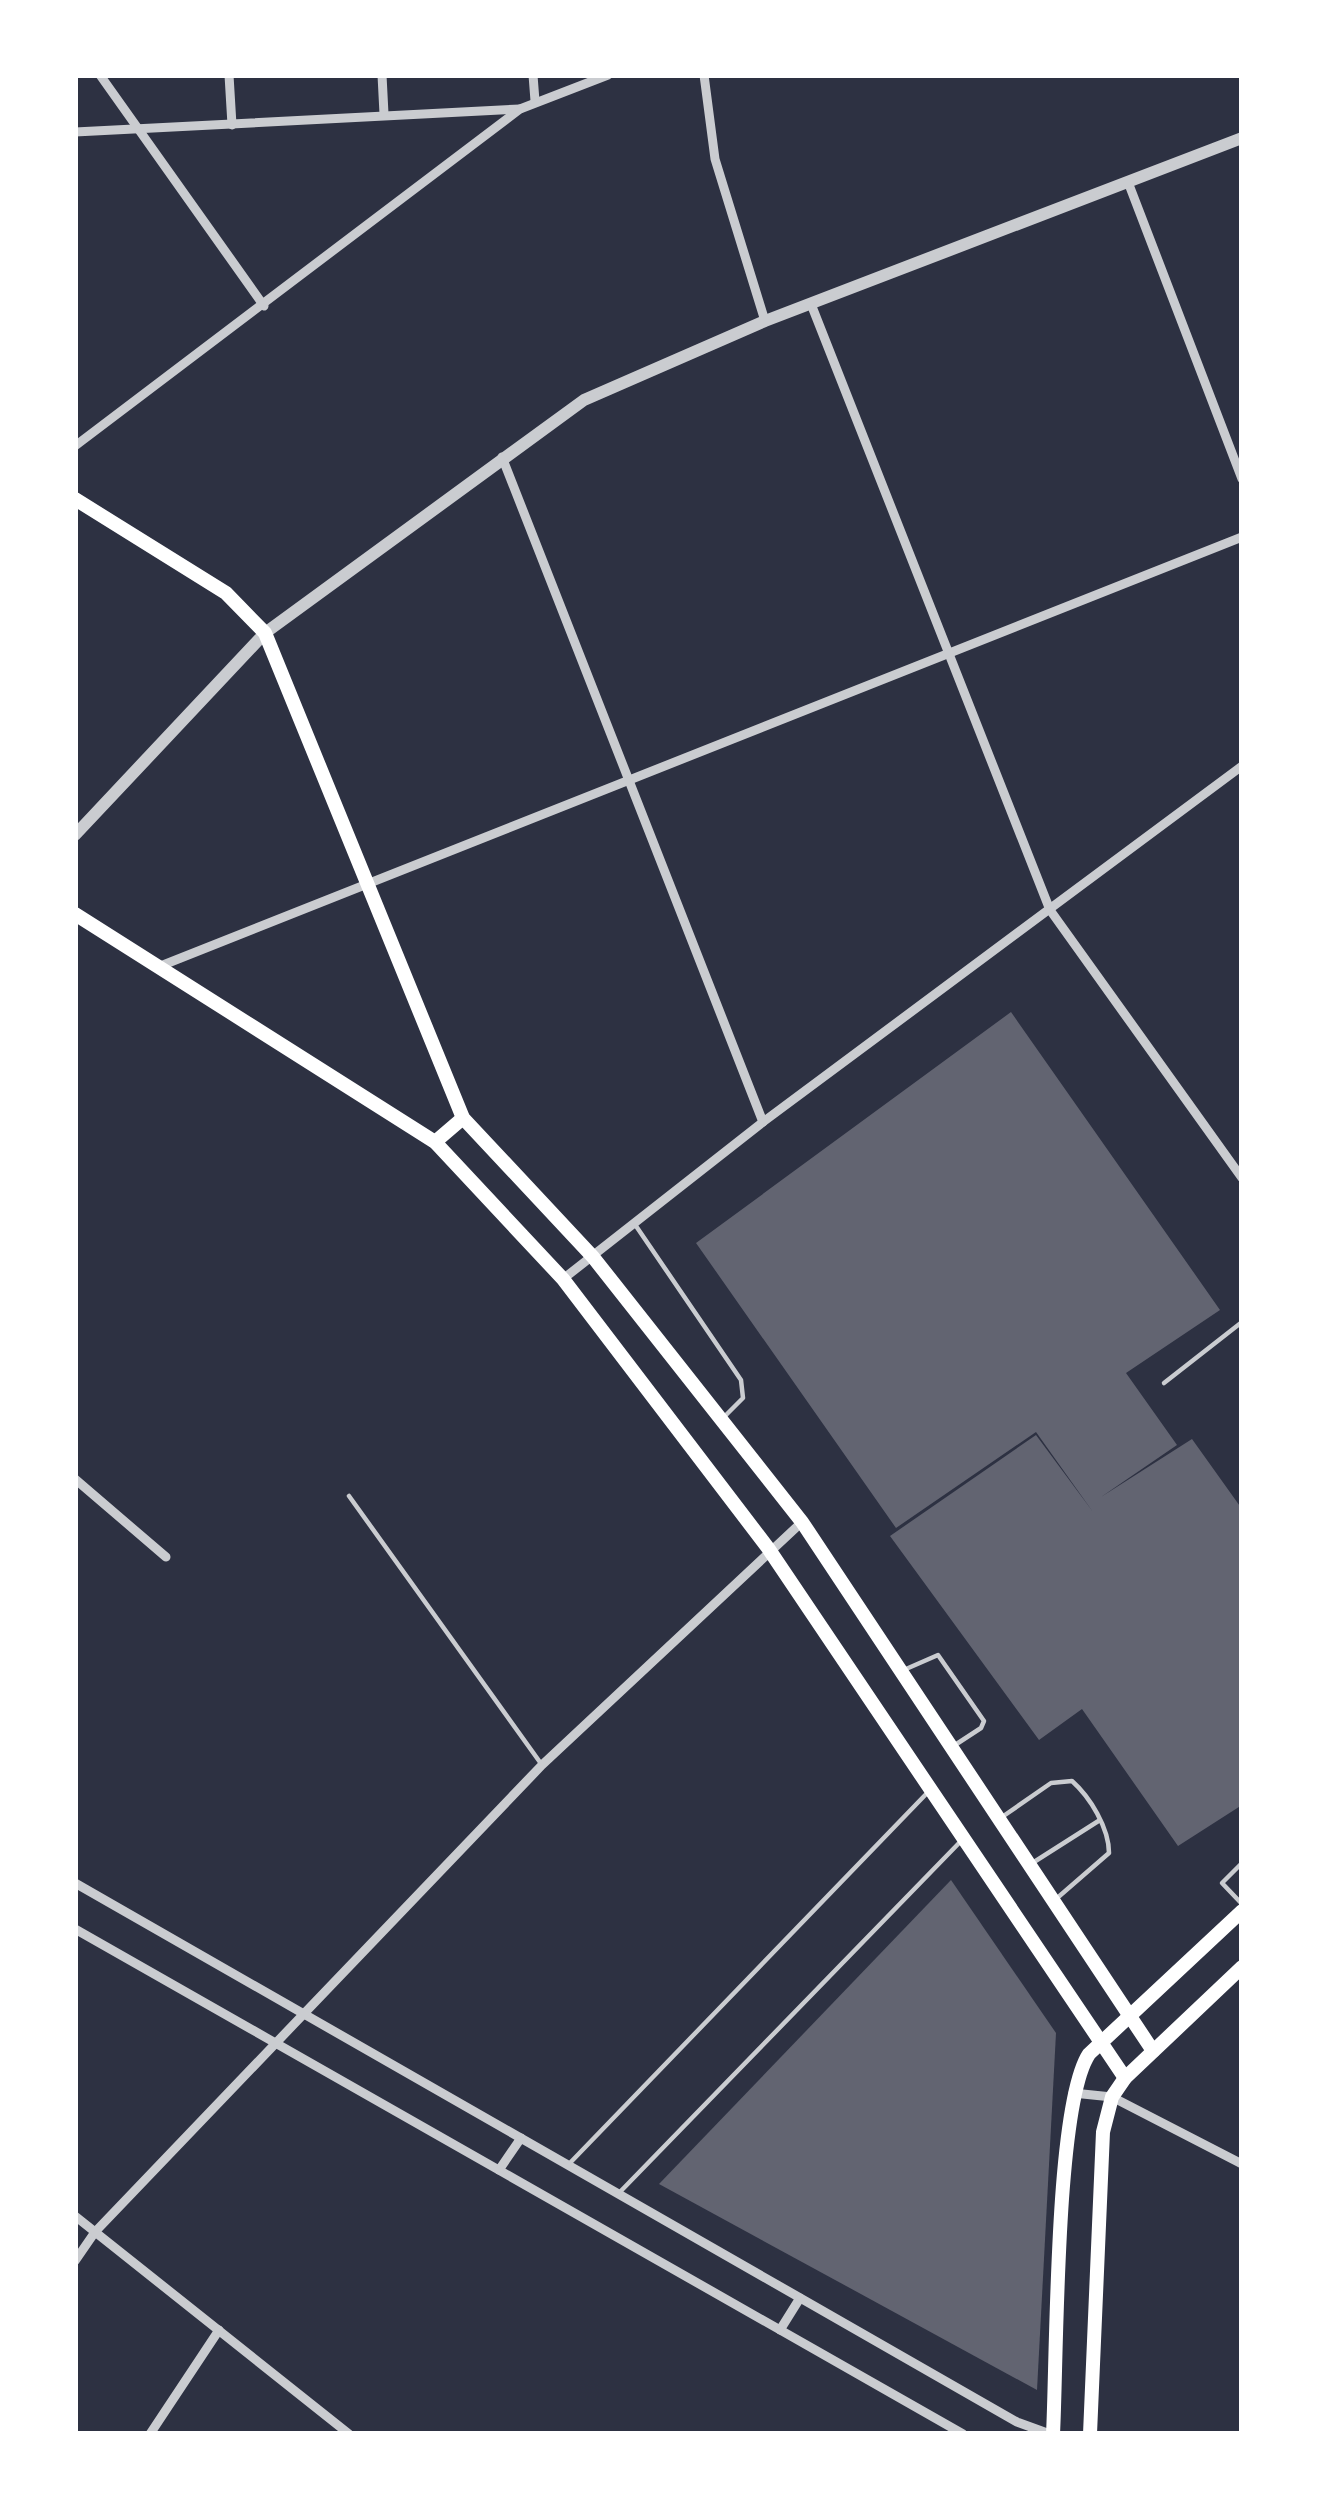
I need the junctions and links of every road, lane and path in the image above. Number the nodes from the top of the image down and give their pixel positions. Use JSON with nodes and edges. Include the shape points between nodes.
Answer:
{"nodes":[{"id":1,"x":100,"y":75,"type":"edge"},
{"id":2,"x":229,"y":75,"type":"edge"},
{"id":3,"x":382,"y":75,"type":"edge"},
{"id":4,"x":533,"y":75,"type":"edge"},
{"id":5,"x":608,"y":75,"type":"edge"},
{"id":6,"x":704,"y":75,"type":"edge"},
{"id":7,"x":535,"y":101,"type":"junction"},
{"id":8,"x":520,"y":109,"type":"junction"},
{"id":9,"x":384,"y":114,"type":"junction"},
{"id":10,"x":232,"y":125,"type":"junction"},
{"id":11,"x":141,"y":131,"type":"junction"},
{"id":12,"x":75,"y":133,"type":"edge"},
{"id":13,"x":1242,"y":138,"type":"edge"},
{"id":14,"x":1128,"y":182,"type":"junction"},
{"id":15,"x":811,"y":304,"type":"junction"},
{"id":16,"x":264,"y":306,"type":"junction"},
{"id":17,"x":765,"y":321,"type":"junction"},
{"id":18,"x":75,"y":446,"type":"edge"},
{"id":19,"x":502,"y":456,"type":"junction"},
{"id":20,"x":1242,"y":479,"type":"edge"},
{"id":21,"x":75,"y":499,"type":"edge"},
{"id":22,"x":1242,"y":537,"type":"edge"},
{"id":23,"x":265,"y":633,"type":"junction"},
{"id":24,"x":946,"y":653,"type":"junction"},
{"id":25,"x":1242,"y":766,"type":"edge"},
{"id":26,"x":628,"y":778,"type":"junction"},
{"id":27,"x":75,"y":835,"type":"edge"},
{"id":28,"x":369,"y":881,"type":"junction"},
{"id":29,"x":1050,"y":910,"type":"junction"},
{"id":30,"x":75,"y":914,"type":"edge"},
{"id":31,"x":158,"y":967,"type":"junction"},
{"id":32,"x":463,"y":1118,"type":"junction"},
{"id":33,"x":763,"y":1122,"type":"junction"},
{"id":34,"x":435,"y":1142,"type":"junction"},
{"id":35,"x":1242,"y":1178,"type":"edge"},
{"id":36,"x":635,"y":1225,"type":"junction"},
{"id":37,"x":593,"y":1257,"type":"junction"},
{"id":38,"x":563,"y":1279,"type":"junction"},
{"id":39,"x":1242,"y":1322,"type":"edge"},
{"id":40,"x":1163,"y":1382,"type":"dead end"},
{"id":41,"x":722,"y":1419,"type":"junction"},
{"id":42,"x":75,"y":1479,"type":"edge"},
{"id":43,"x":350,"y":1496,"type":"dead end"},
{"id":44,"x":802,"y":1522,"type":"junction"},
{"id":45,"x":768,"y":1548,"type":"junction"},
{"id":46,"x":166,"y":1557,"type":"dead end"},
{"id":47,"x":901,"y":1672,"type":"junction"},
{"id":48,"x":950,"y":1748,"type":"junction"},
{"id":49,"x":542,"y":1765,"type":"junction"},
{"id":50,"x":930,"y":1790,"type":"junction"},
{"id":51,"x":998,"y":1820,"type":"junction"},
{"id":52,"x":1100,"y":1820,"type":"junction"},
{"id":53,"x":962,"y":1839,"type":"junction"},
{"id":54,"x":1242,"y":1863,"type":"edge"},
{"id":55,"x":1028,"y":1866,"type":"junction"},
{"id":56,"x":75,"y":1882,"type":"edge"},
{"id":57,"x":1052,"y":1902,"type":"junction"},
{"id":58,"x":1242,"y":1908,"type":"edge"},
{"id":59,"x":75,"y":1929,"type":"edge"},
{"id":60,"x":1242,"y":1967,"type":"edge"},
{"id":61,"x":304,"y":2013,"type":"junction"},
{"id":62,"x":1128,"y":2018,"type":"junction"},
{"id":63,"x":276,"y":2042,"type":"junction"},
{"id":64,"x":1099,"y":2044,"type":"junction"},
{"id":65,"x":1153,"y":2051,"type":"junction"},
{"id":66,"x":1124,"y":2078,"type":"junction"},
{"id":67,"x":1073,"y":2093,"type":"junction"},
{"id":68,"x":1112,"y":2097,"type":"junction"},
{"id":69,"x":521,"y":2138,"type":"junction"},
{"id":70,"x":1242,"y":2164,"type":"edge"},
{"id":71,"x":568,"y":2165,"type":"junction"},
{"id":72,"x":500,"y":2170,"type":"junction"},
{"id":73,"x":618,"y":2194,"type":"junction"},
{"id":74,"x":75,"y":2216,"type":"edge"},
{"id":75,"x":95,"y":2231,"type":"junction"},
{"id":76,"x":75,"y":2260,"type":"edge"},
{"id":77,"x":800,"y":2298,"type":"junction"},
{"id":78,"x":219,"y":2330,"type":"junction"},
{"id":79,"x":780,"y":2330,"type":"junction"},
{"id":80,"x":150,"y":2434,"type":"edge"},
{"id":81,"x":349,"y":2434,"type":"edge"},
{"id":82,"x":963,"y":2434,"type":"edge"},
{"id":83,"x":1051,"y":2434,"type":"edge"},
{"id":84,"x":1090,"y":2434,"type":"edge"}],
"edges":[{"from":1,"to":11,"type":"street"},
{"from":2,"to":10,"type":"street"},
{"from":3,"to":9,"type":"street"},
{"from":4,"to":7,"type":"street"},
{"from":5,"to":7,"type":"street"},
{"from":6,"to":17,"type":"street","via":[[716,159]]},
{"from":7,"to":8,"type":"street"},
{"from":8,"to":9,"type":"street"},
{"from":8,"to":16,"type":"street"},
{"from":9,"to":10,"type":"street"},
{"from":10,"to":11,"type":"street"},
{"from":11,"to":12,"type":"street"},
{"from":11,"to":16,"type":"street"},
{"from":13,"to":14,"type":"street"},
{"from":14,"to":15,"type":"street"},
{"from":14,"to":20,"type":"street"},
{"from":15,"to":17,"type":"street"},
{"from":15,"to":24,"type":"street"},
{"from":16,"to":18,"type":"street"},
{"from":17,"to":19,"type":"street","via":[[610,385]]},
{"from":19,"to":23,"type":"street"},
{"from":19,"to":26,"type":"street"},
{"from":21,"to":23,"type":"main road","via":[[226,593]]},
{"from":22,"to":24,"type":"street"},
{"from":23,"to":27,"type":"street"},
{"from":23,"to":28,"type":"main road"},
{"from":24,"to":26,"type":"street"},
{"from":24,"to":29,"type":"street"},
{"from":25,"to":29,"type":"street"},
{"from":26,"to":28,"type":"street"},
{"from":26,"to":33,"type":"street"},
{"from":28,"to":31,"type":"street"},
{"from":28,"to":32,"type":"main road"},
{"from":29,"to":33,"type":"street"},
{"from":29,"to":35,"type":"street"},
{"from":30,"to":31,"type":"main road"},
{"from":31,"to":34,"type":"main road"},
{"from":32,"to":34,"type":"main road"},
{"from":32,"to":37,"type":"main road"},
{"from":33,"to":36,"type":"street"},
{"from":34,"to":38,"type":"main road"},
{"from":36,"to":37,"type":"street"},
{"from":36,"to":41,"type":"lane","via":[[741,1380],[743,1398]]},
{"from":37,"to":38,"type":"street"},
{"from":37,"to":41,"type":"main road"},
{"from":38,"to":45,"type":"main road"},
{"from":39,"to":40,"type":"lane"},
{"from":41,"to":44,"type":"main road"},
{"from":42,"to":46,"type":"street"},
{"from":43,"to":49,"type":"lane"},
{"from":44,"to":45,"type":"street"},
{"from":44,"to":47,"type":"main road"},
{"from":45,"to":49,"type":"street"},
{"from":45,"to":50,"type":"main road"},
{"from":47,"to":48,"type":"main road"},
{"from":47,"to":48,"type":"lane","via":[[938,1655],[984,1721]]},
{"from":48,"to":51,"type":"main road"},
{"from":49,"to":61,"type":"street"},
{"from":50,"to":53,"type":"main road"},
{"from":50,"to":71,"type":"lane"},
{"from":51,"to":52,"type":"lane","via":[[1062,1780],[1080,1788]]},
{"from":51,"to":55,"type":"main road"},
{"from":52,"to":55,"type":"lane"},
{"from":52,"to":57,"type":"lane","via":[[1109,1841],[1104,1862]]},
{"from":53,"to":64,"type":"main road"},
{"from":53,"to":73,"type":"lane"},
{"from":54,"to":58,"type":"lane","via":[[1222,1883]]},
{"from":55,"to":57,"type":"main road"},
{"from":56,"to":61,"type":"street"},
{"from":57,"to":62,"type":"main road"},
{"from":58,"to":62,"type":"main road"},
{"from":59,"to":63,"type":"street"},
{"from":60,"to":65,"type":"main road"},
{"from":61,"to":63,"type":"street"},
{"from":61,"to":69,"type":"street"},
{"from":62,"to":64,"type":"main road"},
{"from":62,"to":65,"type":"main road"},
{"from":63,"to":72,"type":"street"},
{"from":63,"to":75,"type":"street"},
{"from":64,"to":66,"type":"main road"},
{"from":64,"to":67,"type":"main road"},
{"from":65,"to":66,"type":"main road"},
{"from":66,"to":68,"type":"main road"},
{"from":67,"to":68,"type":"street"},
{"from":67,"to":83,"type":"main road"},
{"from":68,"to":70,"type":"street"},
{"from":68,"to":84,"type":"main road","via":[[1102,2132]]},
{"from":69,"to":71,"type":"street"},
{"from":69,"to":72,"type":"street"},
{"from":71,"to":73,"type":"street"},
{"from":72,"to":79,"type":"street"},
{"from":73,"to":77,"type":"street"},
{"from":74,"to":75,"type":"street"},
{"from":75,"to":76,"type":"street"},
{"from":75,"to":78,"type":"street"},
{"from":77,"to":79,"type":"street"},
{"from":77,"to":83,"type":"street","via":[[1016,2422]]},
{"from":78,"to":80,"type":"street"},
{"from":78,"to":81,"type":"street"},
{"from":79,"to":82,"type":"street"}]}
